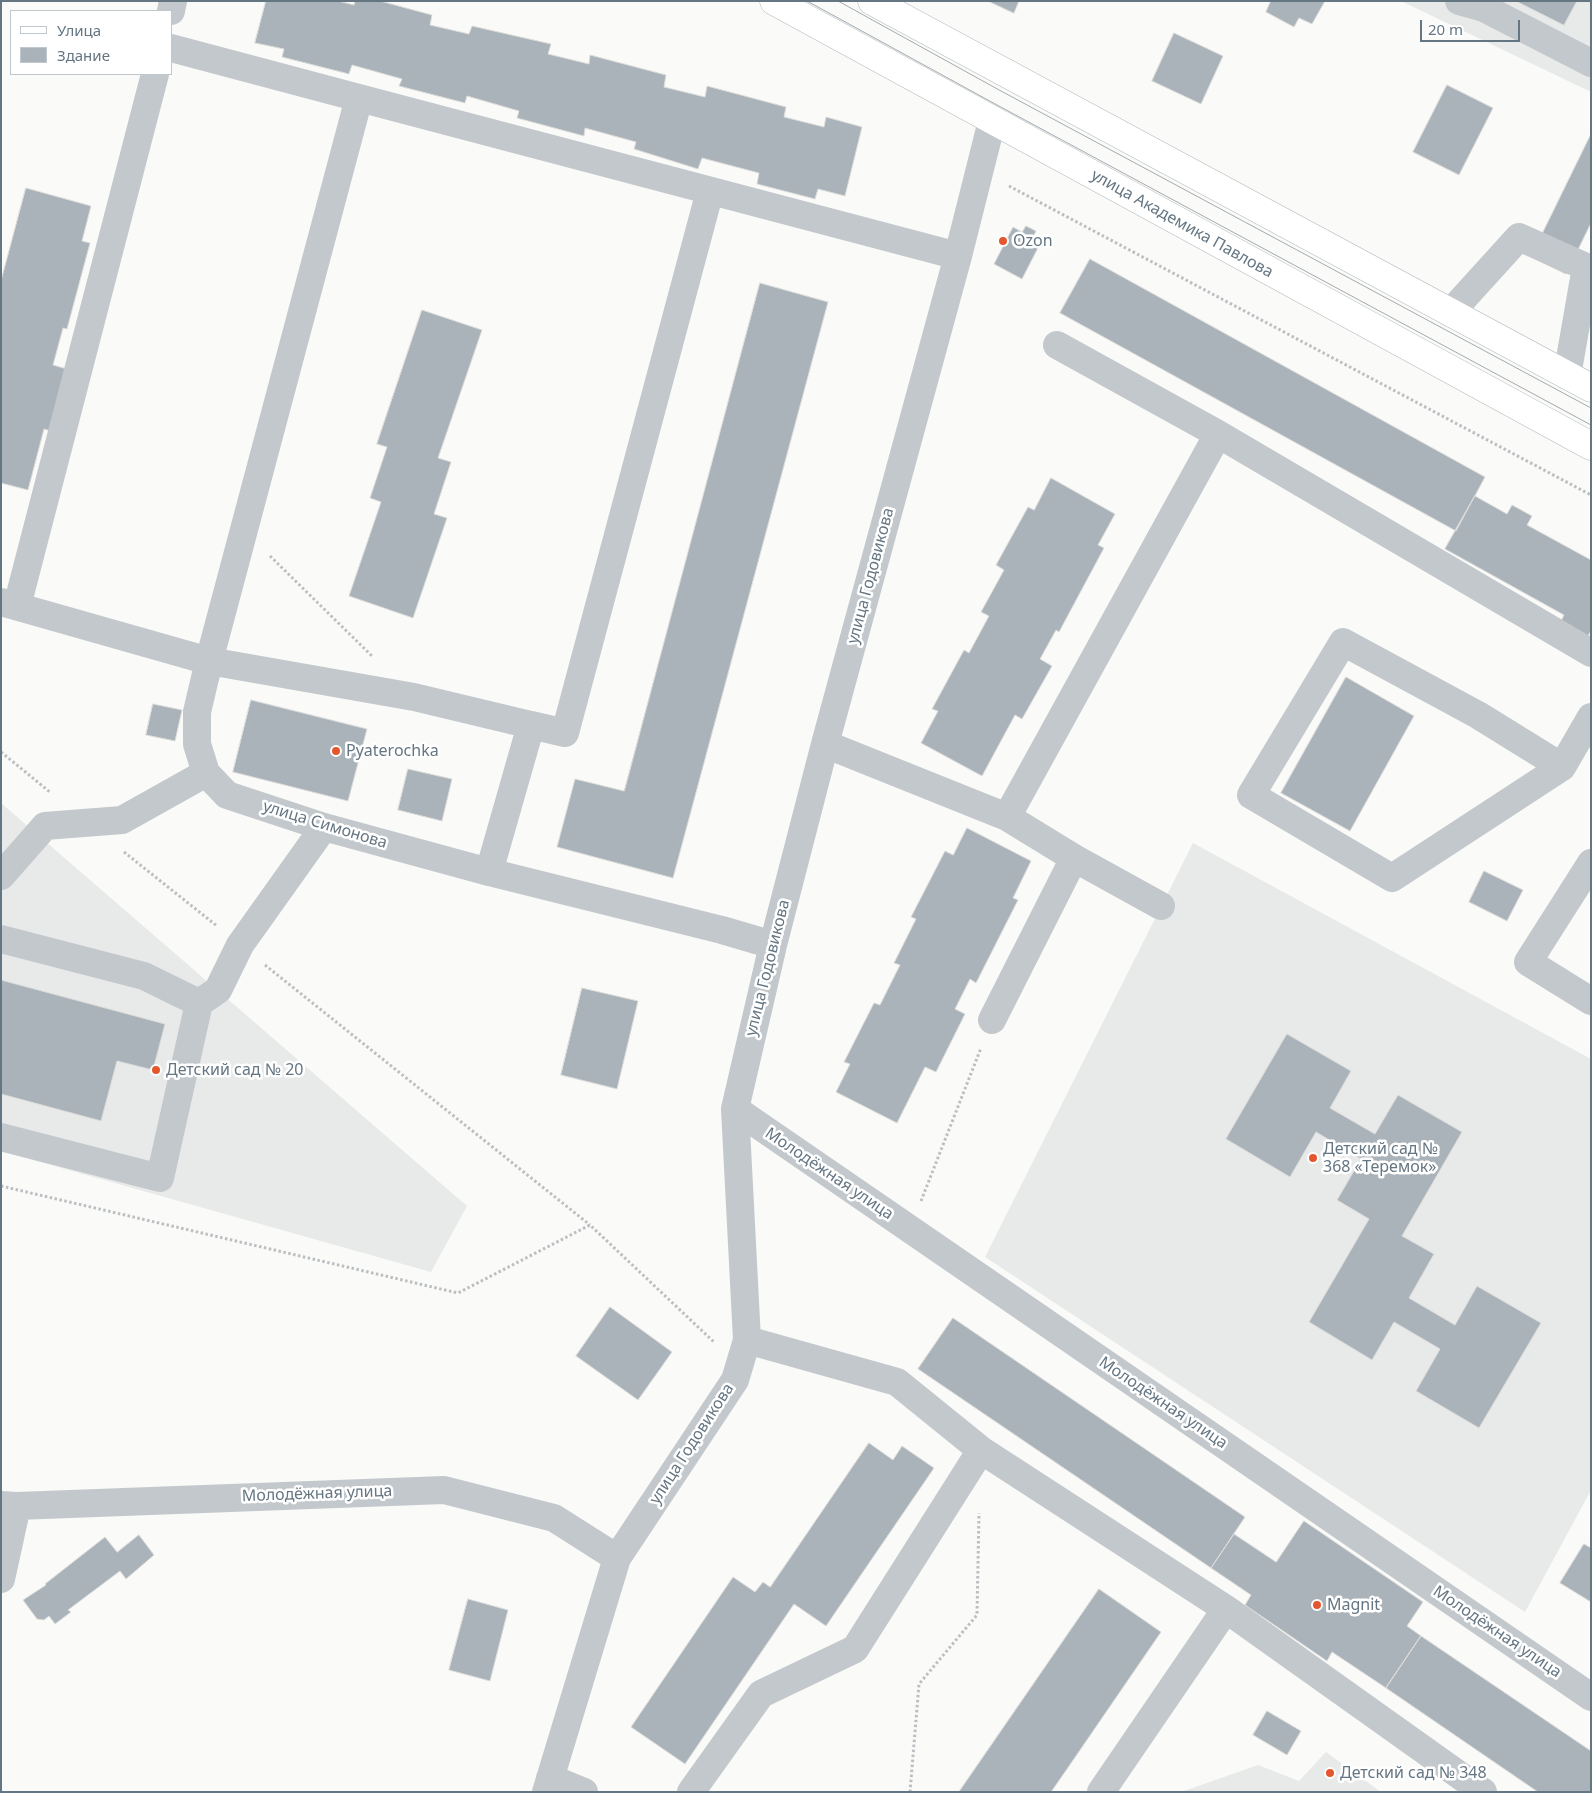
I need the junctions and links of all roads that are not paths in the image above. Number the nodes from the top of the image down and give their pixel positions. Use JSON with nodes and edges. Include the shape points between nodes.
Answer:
{"nodes":[{"id":1,"x":774,"y":1,"type":"edge"},
{"id":2,"x":872,"y":1,"type":"edge"},
{"id":3,"x":1477,"y":4,"type":"edge"},
{"id":4,"x":172,"y":48,"type":"edge"},
{"id":5,"x":1588,"y":56,"type":"edge"},
{"id":6,"x":154,"y":75,"type":"edge"},
{"id":7,"x":359,"y":98,"type":"junction"},
{"id":8,"x":992,"y":120,"type":"junction"},
{"id":9,"x":710,"y":191,"type":"junction"},
{"id":10,"x":958,"y":256,"type":"junction"},
{"id":11,"x":1450,"y":313,"type":"junction"},
{"id":12,"x":1057,"y":345,"type":"dead end"},
{"id":13,"x":1567,"y":376,"type":"junction"},
{"id":14,"x":1591,"y":388,"type":"edge"},
{"id":15,"x":1218,"y":434,"type":"junction"},
{"id":16,"x":1591,"y":446,"type":"edge"},
{"id":17,"x":9,"y":604,"type":"edge"},
{"id":18,"x":1591,"y":653,"type":"edge"},
{"id":19,"x":209,"y":661,"type":"junction"},
{"id":20,"x":1591,"y":717,"type":"edge"},
{"id":21,"x":531,"y":725,"type":"junction"},
{"id":22,"x":826,"y":744,"type":"junction"},
{"id":23,"x":1562,"y":767,"type":"junction"},
{"id":24,"x":206,"y":772,"type":"junction"},
{"id":25,"x":1007,"y":817,"type":"junction"},
{"id":26,"x":324,"y":827,"type":"junction"},
{"id":27,"x":1074,"y":858,"type":"junction"},
{"id":28,"x":1591,"y":863,"type":"edge"},
{"id":29,"x":489,"y":872,"type":"junction"},
{"id":30,"x":1,"y":876,"type":"edge"},
{"id":31,"x":1161,"y":906,"type":"dead end"},
{"id":32,"x":1,"y":939,"type":"edge"},
{"id":33,"x":773,"y":945,"type":"junction"},
{"id":34,"x":1591,"y":1001,"type":"edge"},
{"id":35,"x":199,"y":1003,"type":"junction"},
{"id":36,"x":992,"y":1020,"type":"road end"},
{"id":37,"x":735,"y":1109,"type":"junction"},
{"id":38,"x":1,"y":1137,"type":"edge"},
{"id":39,"x":744,"y":1352,"type":"junction"},
{"id":40,"x":981,"y":1450,"type":"junction"},
{"id":41,"x":9,"y":1505,"type":"edge"},
{"id":42,"x":617,"y":1558,"type":"junction"},
{"id":43,"x":1,"y":1579,"type":"edge"},
{"id":44,"x":1226,"y":1609,"type":"junction"},
{"id":45,"x":1591,"y":1697,"type":"edge"},
{"id":46,"x":548,"y":1785,"type":"edge"},
{"id":47,"x":584,"y":1792,"type":"edge"},
{"id":48,"x":691,"y":1792,"type":"edge"},
{"id":49,"x":1101,"y":1792,"type":"edge"},
{"id":50,"x":1483,"y":1792,"type":"edge"}],
"edges":[{"from":1,"to":8,"type":"main road","name":"улица Академика Павлова"},
{"from":2,"to":11,"type":"main road"},
{"from":3,"to":5,"type":"street"},
{"from":4,"to":7,"type":"street"},
{"from":6,"to":17,"type":"street"},
{"from":7,"to":9,"type":"street"},
{"from":7,"to":19,"type":"street","name":"улица Симонова"},
{"from":8,"to":10,"type":"street","name":"улица Годовикова"},
{"from":8,"to":16,"type":"main road","name":"улица Академика Павлова"},
{"from":9,"to":10,"type":"street"},
{"from":9,"to":21,"type":"street","via":[[565,733]]},
{"from":10,"to":22,"type":"street","name":"улица Годовикова"},
{"from":11,"to":13,"type":"main road"},
{"from":11,"to":13,"type":"street","via":[[1519,237],[1586,267]]},
{"from":12,"to":15,"type":"street"},
{"from":13,"to":14,"type":"main road"},
{"from":15,"to":18,"type":"street"},
{"from":15,"to":25,"type":"street"},
{"from":17,"to":19,"type":"street"},
{"from":19,"to":21,"type":"street","via":[[414,698]]},
{"from":19,"to":24,"type":"street","name":"улица Симонова","via":[[198,712],[196,744]]},
{"from":20,"to":23,"type":"street"},
{"from":21,"to":29,"type":"street"},
{"from":22,"to":25,"type":"street"},
{"from":22,"to":33,"type":"street","name":"улица Годовикова"},
{"from":23,"to":23,"type":"street","via":[[1392,878],[1251,795],[1343,642],[1478,715]]},
{"from":24,"to":26,"type":"street","name":"улица Симонова","via":[[228,795]]},
{"from":24,"to":30,"type":"street","via":[[122,820],[45,826]]},
{"from":25,"to":27,"type":"street"},
{"from":26,"to":29,"type":"street","name":"улица Симонова"},
{"from":26,"to":35,"type":"street","via":[[240,945],[218,990]]},
{"from":27,"to":31,"type":"street"},
{"from":27,"to":36,"type":"street"},
{"from":28,"to":34,"type":"street","via":[[1528,962]]},
{"from":29,"to":33,"type":"street","name":"улица Симонова"},
{"from":32,"to":35,"type":"street","via":[[144,976]]},
{"from":33,"to":37,"type":"street","name":"улица Годовикова"},
{"from":35,"to":38,"type":"street","via":[[160,1178]]},
{"from":37,"to":39,"type":"street","name":"улица Годовикова"},
{"from":37,"to":45,"type":"street","name":"Молодёжная улица"},
{"from":39,"to":40,"type":"street","via":[[897,1382]]},
{"from":39,"to":42,"type":"street","name":"улица Годовикова","via":[[735,1380]]},
{"from":40,"to":44,"type":"street"},
{"from":40,"to":48,"type":"street","via":[[855,1649],[761,1694]]},
{"from":41,"to":42,"type":"street","name":"Молодёжная улица","via":[[444,1490],[554,1518]]},
{"from":41,"to":43,"type":"street"},
{"from":42,"to":46,"type":"street","name":"улица Годовикова"},
{"from":44,"to":49,"type":"street"},
{"from":44,"to":50,"type":"street"},
{"from":46,"to":47,"type":"street"}]}
